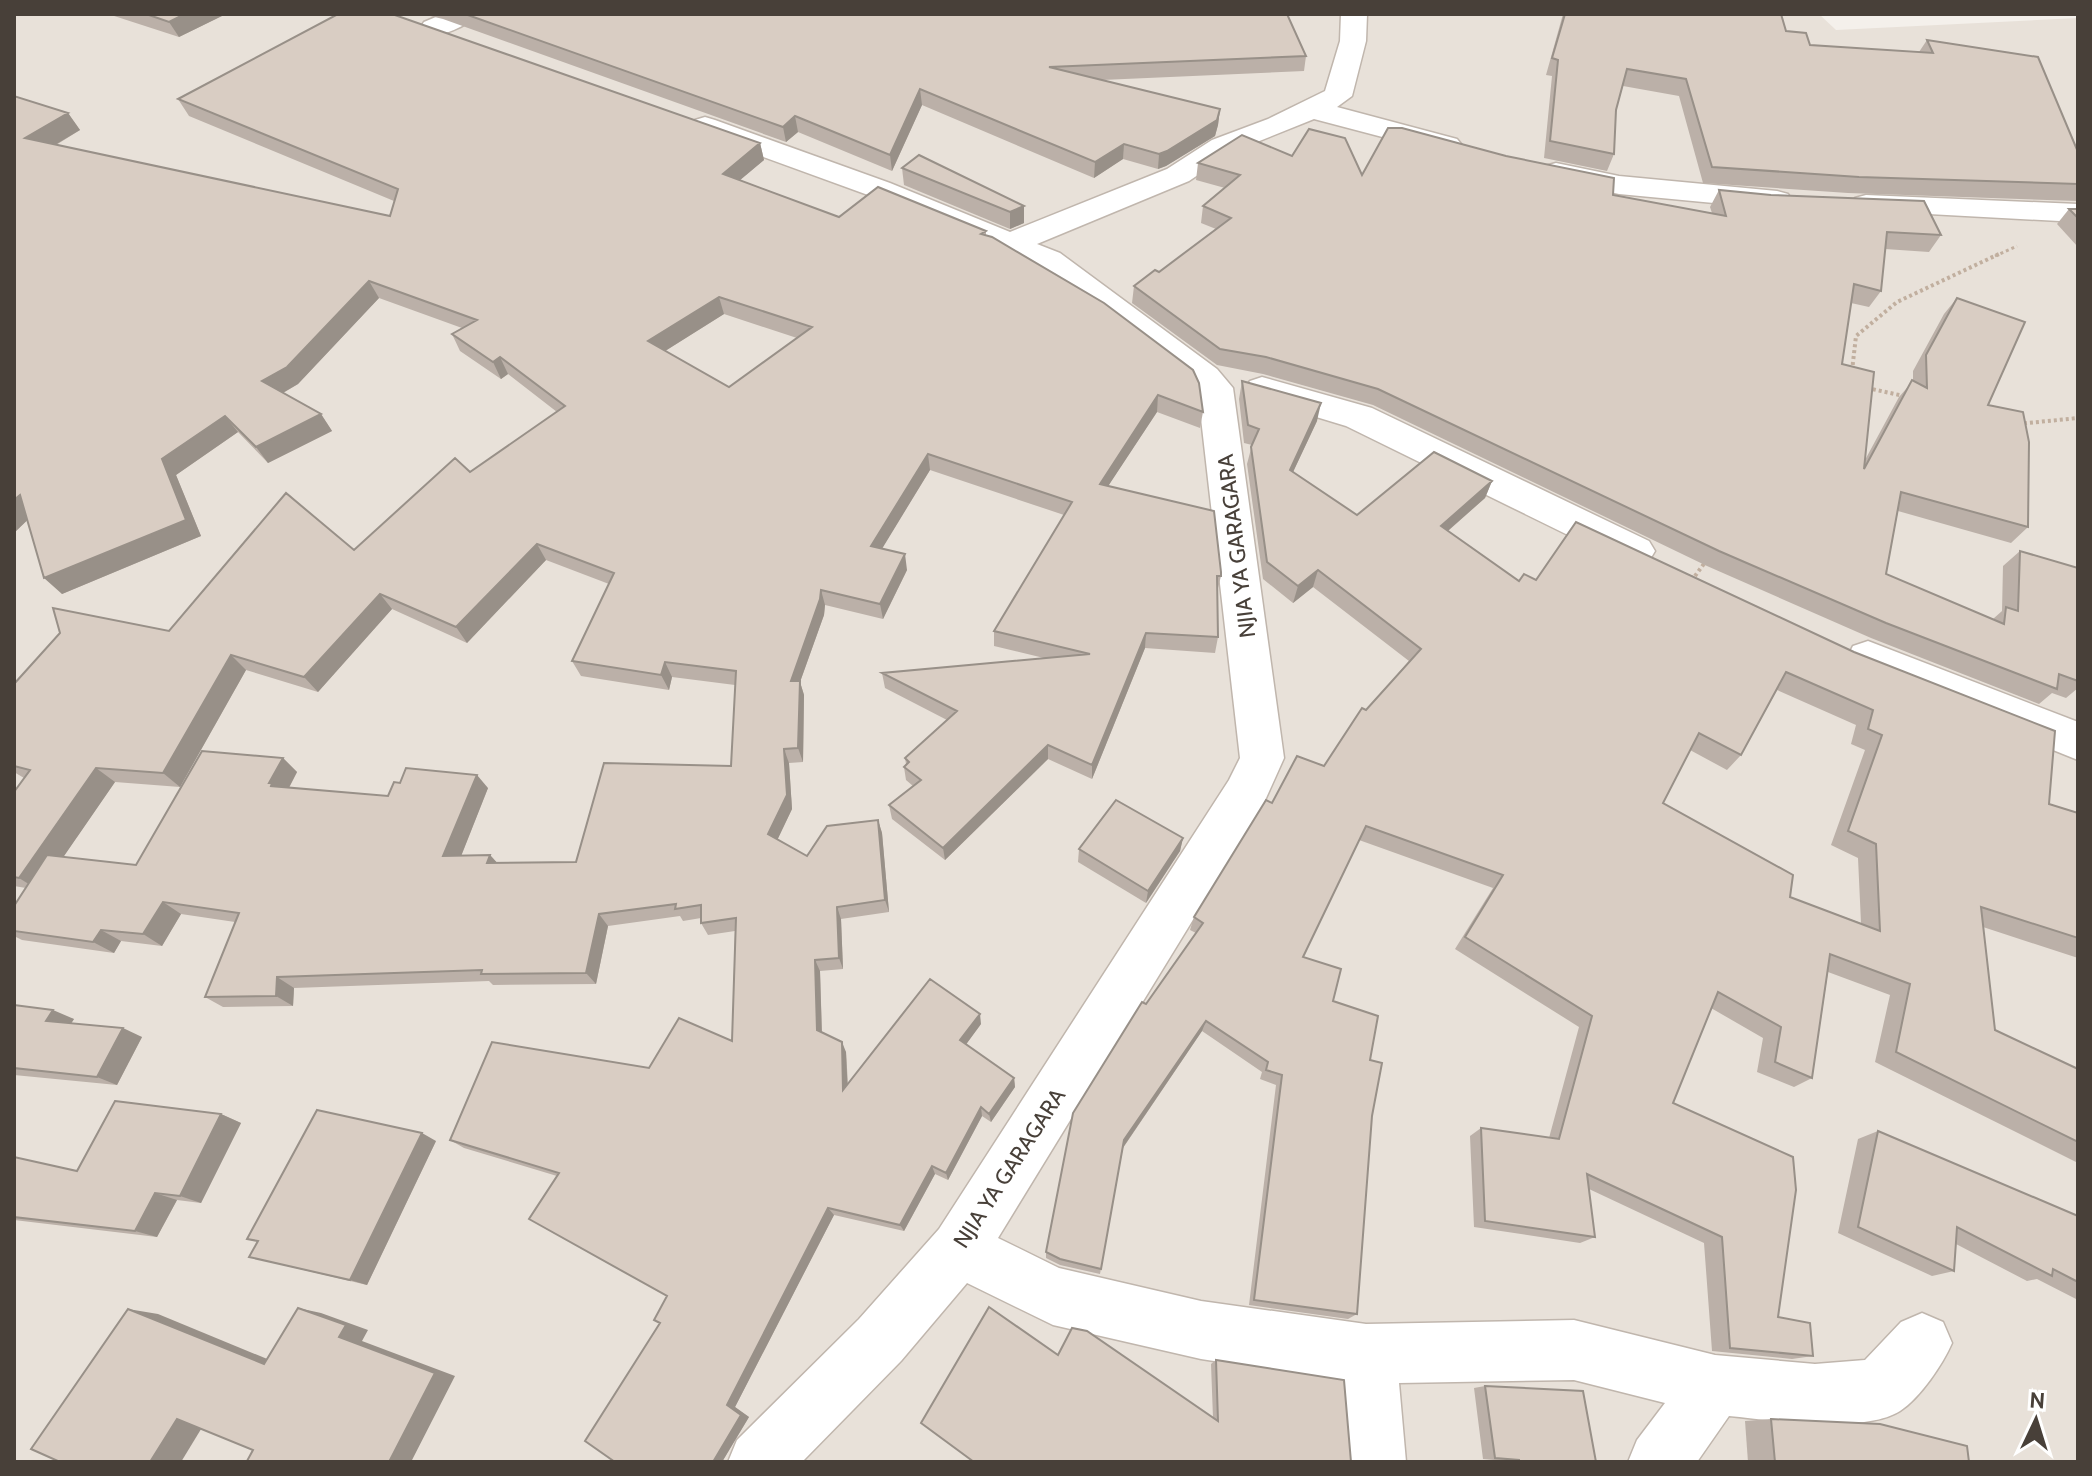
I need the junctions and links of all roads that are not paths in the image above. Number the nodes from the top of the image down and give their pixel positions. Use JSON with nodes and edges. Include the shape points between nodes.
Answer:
{"nodes":[{"id":1,"x":1354,"y":14,"type":"edge"},
{"id":2,"x":393,"y":18,"type":"edge"},
{"id":3,"x":458,"y":29,"type":"edge"},
{"id":4,"x":1310,"y":109,"type":"junction"},
{"id":5,"x":671,"y":114,"type":"edge"},
{"id":6,"x":1474,"y":153,"type":"edge"},
{"id":7,"x":1530,"y":167,"type":"edge"},
{"id":8,"x":1808,"y":202,"type":"edge"},
{"id":9,"x":1839,"y":203,"type":"edge"},
{"id":10,"x":2078,"y":213,"type":"edge"},
{"id":11,"x":1009,"y":244,"type":"junction"},
{"id":12,"x":1205,"y":377,"type":"junction"},
{"id":13,"x":1699,"y":570,"type":"dead end"},
{"id":14,"x":1828,"y":641,"type":"edge"},
{"id":15,"x":2078,"y":741,"type":"edge"},
{"id":16,"x":959,"y":1249,"type":"junction"},
{"id":17,"x":1922,"y":1343,"type":"dead end"},
{"id":18,"x":1366,"y":1354,"type":"junction"},
{"id":19,"x":1715,"y":1385,"type":"junction"},
{"id":20,"x":759,"y":1462,"type":"edge"},
{"id":21,"x":1375,"y":1462,"type":"edge"},
{"id":22,"x":1659,"y":1462,"type":"edge"}],
"edges":[{"from":1,"to":4,"type":"street","via":[[1353,41],[1338,96]]},
{"from":2,"to":3,"type":"street"},
{"from":4,"to":6,"type":"street"},
{"from":4,"to":11,"type":"street","via":[[1222,146],[1178,175]]},
{"from":5,"to":11,"type":"street","via":[[879,189]]},
{"from":7,"to":8,"type":"street","via":[[1619,185]]},
{"from":9,"to":10,"type":"street"},
{"from":11,"to":12,"type":"street","via":[[1049,260]]},
{"from":12,"to":13,"type":"street","via":[[1359,417]]},
{"from":12,"to":16,"type":"street","name":"NJIA YA GARAGARA","via":[[1218,399],[1262,758],[1246,793]]},
{"from":14,"to":15,"type":"street"},
{"from":16,"to":18,"type":"street","via":[[1053,1296],[1201,1330]]},
{"from":16,"to":20,"type":"street","name":"NJIA YA GARAGARA","via":[[880,1340]]},
{"from":17,"to":19,"type":"street","via":[[1879,1389],[1815,1394]]},
{"from":18,"to":19,"type":"street","via":[[1574,1350]]},
{"from":18,"to":21,"type":"street"},
{"from":19,"to":22,"type":"street"}]}
